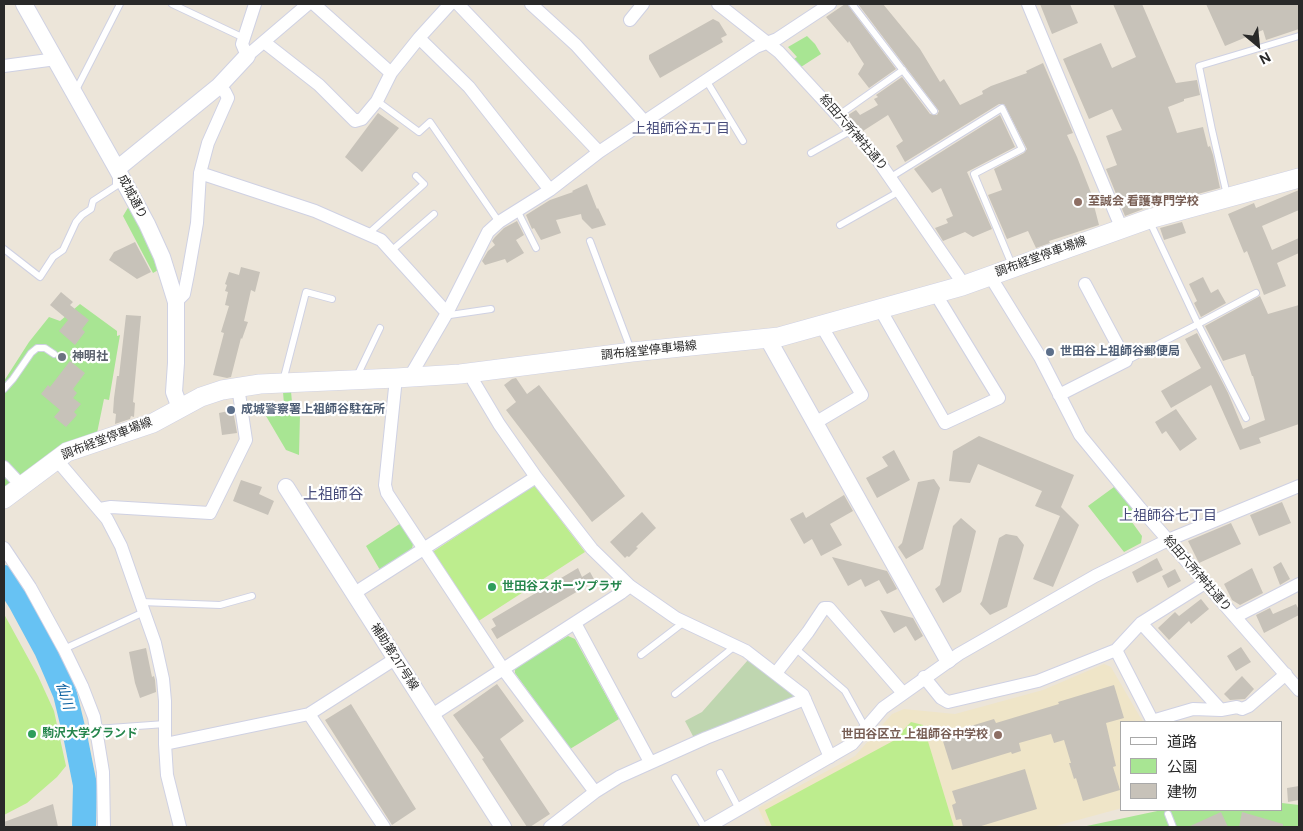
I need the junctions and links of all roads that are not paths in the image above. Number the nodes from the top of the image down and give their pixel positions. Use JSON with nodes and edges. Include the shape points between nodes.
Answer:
{"nodes":[{"id":1,"x":24,"y":4,"type":"edge"},
{"id":2,"x":120,"y":4,"type":"edge"},
{"id":3,"x":172,"y":4,"type":"edge"},
{"id":4,"x":255,"y":4,"type":"edge"},
{"id":5,"x":308,"y":4,"type":"edge"},
{"id":6,"x":314,"y":4,"type":"edge"},
{"id":7,"x":450,"y":4,"type":"edge"},
{"id":8,"x":458,"y":4,"type":"edge"},
{"id":9,"x":531,"y":4,"type":"edge"},
{"id":10,"x":643,"y":4,"type":"edge"},
{"id":11,"x":720,"y":4,"type":"edge"},
{"id":12,"x":830,"y":4,"type":"edge"},
{"id":13,"x":852,"y":4,"type":"edge"},
{"id":14,"x":1028,"y":4,"type":"edge"},
{"id":15,"x":630,"y":20,"type":"dead end"},
{"id":16,"x":1299,"y":36,"type":"edge"},
{"id":17,"x":244,"y":38,"type":"junction"},
{"id":18,"x":419,"y":38,"type":"junction"},
{"id":19,"x":264,"y":42,"type":"junction"},
{"id":20,"x":768,"y":42,"type":"junction"},
{"id":21,"x":248,"y":56,"type":"junction"},
{"id":22,"x":56,"y":59,"type":"junction"},
{"id":23,"x":4,"y":66,"type":"edge"},
{"id":24,"x":903,"y":70,"type":"junction"},
{"id":25,"x":391,"y":73,"type":"junction"},
{"id":26,"x":706,"y":80,"type":"junction"},
{"id":27,"x":218,"y":86,"type":"junction"},
{"id":28,"x":75,"y":92,"type":"junction"},
{"id":29,"x":377,"y":101,"type":"junction"},
{"id":30,"x":934,"y":112,"type":"dead end"},
{"id":31,"x":839,"y":115,"type":"junction"},
{"id":32,"x":644,"y":121,"type":"junction"},
{"id":33,"x":852,"y":130,"type":"junction"},
{"id":34,"x":743,"y":141,"type":"dead end"},
{"id":35,"x":599,"y":152,"type":"junction"},
{"id":36,"x":811,"y":153,"type":"dead end"},
{"id":37,"x":117,"y":169,"type":"junction"},
{"id":38,"x":200,"y":173,"type":"junction"},
{"id":39,"x":416,"y":176,"type":"dead end"},
{"id":40,"x":891,"y":177,"type":"junction"},
{"id":41,"x":1299,"y":178,"type":"edge"},
{"id":42,"x":550,"y":190,"type":"junction"},
{"id":43,"x":900,"y":191,"type":"junction"},
{"id":44,"x":1228,"y":197,"type":"junction"},
{"id":45,"x":516,"y":210,"type":"junction"},
{"id":46,"x":434,"y":214,"type":"dead end"},
{"id":47,"x":1149,"y":219,"type":"junction"},
{"id":48,"x":498,"y":222,"type":"junction"},
{"id":49,"x":840,"y":225,"type":"dead end"},
{"id":50,"x":1121,"y":227,"type":"junction"},
{"id":51,"x":368,"y":234,"type":"junction"},
{"id":52,"x":590,"y":241,"type":"dead end"},
{"id":53,"x":536,"y":248,"type":"dead end"},
{"id":54,"x":4,"y":249,"type":"edge"},
{"id":55,"x":391,"y":250,"type":"junction"},
{"id":56,"x":1012,"y":267,"type":"junction"},
{"id":57,"x":990,"y":276,"type":"junction"},
{"id":58,"x":1085,"y":284,"type":"dead end"},
{"id":59,"x":962,"y":286,"type":"junction"},
{"id":60,"x":935,"y":293,"type":"junction"},
{"id":61,"x":1256,"y":293,"type":"dead end"},
{"id":62,"x":332,"y":299,"type":"dead end"},
{"id":63,"x":176,"y":302,"type":"junction"},
{"id":64,"x":491,"y":309,"type":"dead end"},
{"id":65,"x":880,"y":309,"type":"junction"},
{"id":66,"x":447,"y":313,"type":"junction"},
{"id":67,"x":1198,"y":324,"type":"junction"},
{"id":68,"x":821,"y":325,"type":"junction"},
{"id":69,"x":380,"y":328,"type":"dead end"},
{"id":70,"x":768,"y":339,"type":"junction"},
{"id":71,"x":632,"y":352,"type":"junction"},
{"id":72,"x":54,"y":354,"type":"dead end"},
{"id":73,"x":1126,"y":361,"type":"junction"},
{"id":74,"x":470,"y":373,"type":"junction"},
{"id":75,"x":404,"y":378,"type":"junction"},
{"id":76,"x":357,"y":380,"type":"junction"},
{"id":77,"x":282,"y":384,"type":"junction"},
{"id":78,"x":238,"y":387,"type":"junction"},
{"id":79,"x":4,"y":388,"type":"edge"},
{"id":80,"x":1059,"y":395,"type":"junction"},
{"id":81,"x":180,"y":408,"type":"junction"},
{"id":82,"x":1246,"y":418,"type":"dead end"},
{"id":83,"x":815,"y":423,"type":"junction"},
{"id":84,"x":56,"y":459,"type":"junction"},
{"id":85,"x":4,"y":467,"type":"edge"},
{"id":86,"x":536,"y":478,"type":"junction"},
{"id":87,"x":21,"y":485,"type":"junction"},
{"id":88,"x":1299,"y":486,"type":"edge"},
{"id":89,"x":286,"y":487,"type":"dead end"},
{"id":90,"x":4,"y":498,"type":"edge"},
{"id":91,"x":100,"y":509,"type":"junction"},
{"id":92,"x":1168,"y":540,"type":"junction"},
{"id":93,"x":4,"y":548,"type":"edge"},
{"id":94,"x":424,"y":550,"type":"junction"},
{"id":95,"x":1205,"y":583,"type":"junction"},
{"id":96,"x":1299,"y":584,"type":"edge"},
{"id":97,"x":630,"y":586,"type":"junction"},
{"id":98,"x":353,"y":594,"type":"junction"},
{"id":99,"x":252,"y":596,"type":"dead end"},
{"id":100,"x":143,"y":607,"type":"junction"},
{"id":101,"x":1235,"y":617,"type":"junction"},
{"id":102,"x":684,"y":622,"type":"junction"},
{"id":103,"x":575,"y":623,"type":"junction"},
{"id":104,"x":1141,"y":623,"type":"junction"},
{"id":105,"x":735,"y":646,"type":"junction"},
{"id":106,"x":794,"y":647,"type":"junction"},
{"id":107,"x":64,"y":649,"type":"junction"},
{"id":108,"x":1116,"y":650,"type":"junction"},
{"id":109,"x":641,"y":655,"type":"dead end"},
{"id":110,"x":395,"y":659,"type":"junction"},
{"id":111,"x":948,"y":660,"type":"junction"},
{"id":112,"x":503,"y":669,"type":"junction"},
{"id":113,"x":776,"y":673,"type":"junction"},
{"id":114,"x":1286,"y":674,"type":"junction"},
{"id":115,"x":924,"y":677,"type":"junction"},
{"id":116,"x":1299,"y":690,"type":"edge"},
{"id":117,"x":676,"y":694,"type":"dead end"},
{"id":118,"x":903,"y":694,"type":"junction"},
{"id":119,"x":805,"y":699,"type":"junction"},
{"id":120,"x":1222,"y":710,"type":"junction"},
{"id":121,"x":309,"y":714,"type":"junction"},
{"id":122,"x":432,"y":716,"type":"junction"},
{"id":123,"x":1152,"y":721,"type":"edge"},
{"id":124,"x":1155,"y":721,"type":"edge"},
{"id":125,"x":165,"y":724,"type":"junction"},
{"id":126,"x":96,"y":729,"type":"junction"},
{"id":127,"x":866,"y":729,"type":"junction"},
{"id":128,"x":165,"y":744,"type":"junction"},
{"id":129,"x":830,"y":757,"type":"junction"},
{"id":130,"x":650,"y":762,"type":"junction"},
{"id":131,"x":720,"y":773,"type":"dead end"},
{"id":132,"x":675,"y":778,"type":"dead end"},
{"id":133,"x":595,"y":792,"type":"junction"},
{"id":134,"x":739,"y":809,"type":"junction"},
{"id":135,"x":1168,"y":814,"type":"dead end"},
{"id":136,"x":104,"y":827,"type":"edge"},
{"id":137,"x":180,"y":827,"type":"edge"},
{"id":138,"x":384,"y":827,"type":"edge"},
{"id":139,"x":503,"y":827,"type":"edge"},
{"id":140,"x":550,"y":827,"type":"edge"},
{"id":141,"x":704,"y":827,"type":"edge"},
{"id":142,"x":708,"y":827,"type":"edge"},
{"id":143,"x":1173,"y":827,"type":"edge"}],
"edges":[{"from":1,"to":22,"type":"street","name":"成城通り"},
{"from":2,"to":28,"type":"lane"},
{"from":3,"to":17,"type":"lane"},
{"from":4,"to":17,"type":"street"},
{"from":5,"to":19,"type":"street"},
{"from":6,"to":25,"type":"street"},
{"from":7,"to":18,"type":"street"},
{"from":8,"to":35,"type":"street"},
{"from":9,"to":32,"type":"street","via":[[576,45]]},
{"from":10,"to":15,"type":"street"},
{"from":11,"to":20,"type":"street","name":"給田六所神社通り"},
{"from":12,"to":20,"type":"street"},
{"from":13,"to":24,"type":"lane"},
{"from":14,"to":50,"type":"street"},
{"from":16,"to":44,"type":"lane","via":[[1199,66]]},
{"from":17,"to":21,"type":"street","via":[[243,48]]},
{"from":18,"to":25,"type":"street"},
{"from":18,"to":42,"type":"street","via":[[469,87]]},
{"from":19,"to":21,"type":"street"},
{"from":19,"to":29,"type":"street","via":[[319,85],[356,121],[362,119]]},
{"from":20,"to":26,"type":"street"},
{"from":20,"to":31,"type":"street","name":"給田六所神社通り"},
{"from":21,"to":27,"type":"street"},
{"from":22,"to":23,"type":"street"},
{"from":22,"to":28,"type":"street","name":"成城通り"},
{"from":24,"to":30,"type":"lane"},
{"from":24,"to":31,"type":"lane"},
{"from":25,"to":29,"type":"street"},
{"from":26,"to":32,"type":"street"},
{"from":26,"to":34,"type":"lane"},
{"from":27,"to":37,"type":"street"},
{"from":27,"to":38,"type":"street","via":[[228,98],[208,143]]},
{"from":28,"to":37,"type":"street","name":"成城通り"},
{"from":29,"to":48,"type":"lane","via":[[419,132],[430,122]]},
{"from":31,"to":33,"type":"street","name":"給田六所神社通り"},
{"from":32,"to":35,"type":"street"},
{"from":33,"to":36,"type":"lane"},
{"from":33,"to":40,"type":"street","name":"給田六所神社通り"},
{"from":35,"to":42,"type":"street"},
{"from":37,"to":54,"type":"lane","via":[[116,186],[82,214],[63,250],[53,257],[40,276]]},
{"from":37,"to":63,"type":"street","name":"成城通り","via":[[162,257]]},
{"from":38,"to":51,"type":"street","via":[[315,211]]},
{"from":38,"to":63,"type":"street","via":[[197,223],[188,274],[184,294]]},
{"from":39,"to":51,"type":"lane","via":[[424,184]]},
{"from":40,"to":43,"type":"street","name":"給田六所神社通り"},
{"from":40,"to":56,"type":"lane","via":[[1002,108],[1022,149],[974,174]]},
{"from":41,"to":44,"type":"main road","name":"調布経堂停車場線"},
{"from":42,"to":45,"type":"street"},
{"from":43,"to":49,"type":"lane"},
{"from":43,"to":59,"type":"street","name":"給田六所神社通り"},
{"from":44,"to":47,"type":"main road","name":"調布経堂停車場線"},
{"from":45,"to":48,"type":"street"},
{"from":45,"to":53,"type":"lane"},
{"from":46,"to":55,"type":"lane"},
{"from":47,"to":50,"type":"main road","name":"調布経堂停車場線"},
{"from":47,"to":67,"type":"lane"},
{"from":48,"to":66,"type":"street","via":[[488,232]]},
{"from":50,"to":56,"type":"main road","name":"調布経堂停車場線"},
{"from":51,"to":55,"type":"street"},
{"from":52,"to":71,"type":"lane"},
{"from":55,"to":66,"type":"street"},
{"from":56,"to":57,"type":"main road","name":"調布経堂停車場線"},
{"from":57,"to":59,"type":"main road","name":"調布経堂停車場線"},
{"from":57,"to":80,"type":"street","name":"給田六所神社通り","via":[[1040,357]]},
{"from":58,"to":73,"type":"street"},
{"from":59,"to":60,"type":"main road","name":"調布経堂停車場線"},
{"from":60,"to":65,"type":"main road","name":"調布経堂停車場線"},
{"from":60,"to":65,"type":"street","via":[[999,398],[945,422]]},
{"from":61,"to":67,"type":"lane"},
{"from":62,"to":77,"type":"lane","via":[[306,292]]},
{"from":63,"to":81,"type":"street","name":"成城通り","via":[[174,392]]},
{"from":64,"to":66,"type":"lane"},
{"from":65,"to":68,"type":"main road","name":"調布経堂停車場線"},
{"from":66,"to":75,"type":"street","via":[[412,373]]},
{"from":67,"to":73,"type":"lane"},
{"from":67,"to":82,"type":"lane"},
{"from":68,"to":70,"type":"main road","name":"調布経堂停車場線"},
{"from":68,"to":83,"type":"street","via":[[862,395]]},
{"from":69,"to":76,"type":"lane"},
{"from":70,"to":71,"type":"main road","name":"調布経堂停車場線"},
{"from":70,"to":83,"type":"street"},
{"from":71,"to":74,"type":"main road","name":"調布経堂停車場線"},
{"from":72,"to":79,"type":"lane","via":[[45,348],[37,348]]},
{"from":73,"to":80,"type":"street"},
{"from":74,"to":75,"type":"main road","name":"調布経堂停車場線"},
{"from":74,"to":86,"type":"street","via":[[499,424]]},
{"from":75,"to":76,"type":"main road","name":"調布経堂停車場線"},
{"from":75,"to":94,"type":"street","via":[[385,486]]},
{"from":76,"to":77,"type":"main road","name":"調布経堂停車場線"},
{"from":77,"to":78,"type":"main road","name":"調布経堂停車場線"},
{"from":78,"to":81,"type":"main road","name":"調布経堂停車場線","via":[[201,397]]},
{"from":78,"to":91,"type":"street","via":[[246,440],[210,513]]},
{"from":80,"to":92,"type":"street","name":"給田六所神社通り","via":[[1080,435]]},
{"from":81,"to":84,"type":"main road","name":"調布経堂停車場線","via":[[152,423],[67,452]]},
{"from":83,"to":111,"type":"street"},
{"from":84,"to":87,"type":"main road","name":"調布経堂停車場線"},
{"from":84,"to":91,"type":"street"},
{"from":85,"to":87,"type":"street"},
{"from":86,"to":94,"type":"street"},
{"from":86,"to":97,"type":"street","via":[[592,550]]},
{"from":87,"to":90,"type":"main road","name":"調布経堂停車場線"},
{"from":88,"to":92,"type":"street"},
{"from":89,"to":98,"type":"street","name":"補助第217号線"},
{"from":91,"to":100,"type":"street","via":[[121,546]]},
{"from":92,"to":95,"type":"street","name":"給田六所神社通り"},
{"from":92,"to":111,"type":"street","via":[[1095,576]]},
{"from":93,"to":107,"type":"street"},
{"from":94,"to":98,"type":"street"},
{"from":94,"to":112,"type":"street"},
{"from":95,"to":101,"type":"street","name":"給田六所神社通り"},
{"from":95,"to":104,"type":"street"},
{"from":96,"to":101,"type":"street"},
{"from":97,"to":102,"type":"street"},
{"from":97,"to":103,"type":"street"},
{"from":98,"to":110,"type":"street","name":"補助第217号線"},
{"from":99,"to":100,"type":"lane","via":[[220,605]]},
{"from":100,"to":107,"type":"lane"},
{"from":100,"to":125,"type":"street","via":[[163,679]]},
{"from":101,"to":114,"type":"street","name":"給田六所神社通り"},
{"from":102,"to":105,"type":"street"},
{"from":102,"to":109,"type":"lane"},
{"from":103,"to":112,"type":"street"},
{"from":103,"to":130,"type":"street"},
{"from":104,"to":108,"type":"street"},
{"from":104,"to":120,"type":"street"},
{"from":105,"to":113,"type":"street"},
{"from":105,"to":117,"type":"lane"},
{"from":106,"to":113,"type":"street"},
{"from":106,"to":118,"type":"street","via":[[824,608],[829,608]]},
{"from":106,"to":127,"type":"lane","via":[[845,691]]},
{"from":107,"to":126,"type":"street","via":[[82,686]]},
{"from":108,"to":115,"type":"street","via":[[1038,680],[948,702]]},
{"from":108,"to":123,"type":"street"},
{"from":110,"to":121,"type":"street"},
{"from":110,"to":122,"type":"street","name":"補助第217号線"},
{"from":111,"to":115,"type":"street"},
{"from":112,"to":122,"type":"street"},
{"from":112,"to":133,"type":"street"},
{"from":113,"to":119,"type":"street"},
{"from":114,"to":116,"type":"street","name":"給田六所神社通り"},
{"from":114,"to":120,"type":"street","via":[[1249,706]]},
{"from":115,"to":118,"type":"street"},
{"from":118,"to":127,"type":"street","via":[[883,708]]},
{"from":119,"to":129,"type":"street"},
{"from":119,"to":130,"type":"street"},
{"from":120,"to":124,"type":"street","via":[[1193,709]]},
{"from":121,"to":128,"type":"street"},
{"from":121,"to":138,"type":"street"},
{"from":122,"to":139,"type":"street","name":"補助第217号線"},
{"from":125,"to":126,"type":"lane"},
{"from":125,"to":128,"type":"street"},
{"from":126,"to":136,"type":"street","via":[[104,772]]},
{"from":127,"to":129,"type":"street","via":[[852,744]]},
{"from":128,"to":137,"type":"street","via":[[167,775]]},
{"from":129,"to":134,"type":"street"},
{"from":130,"to":133,"type":"street"},
{"from":131,"to":134,"type":"lane"},
{"from":132,"to":141,"type":"lane"},
{"from":133,"to":140,"type":"street"},
{"from":134,"to":142,"type":"street"},
{"from":135,"to":143,"type":"lane"}]}
